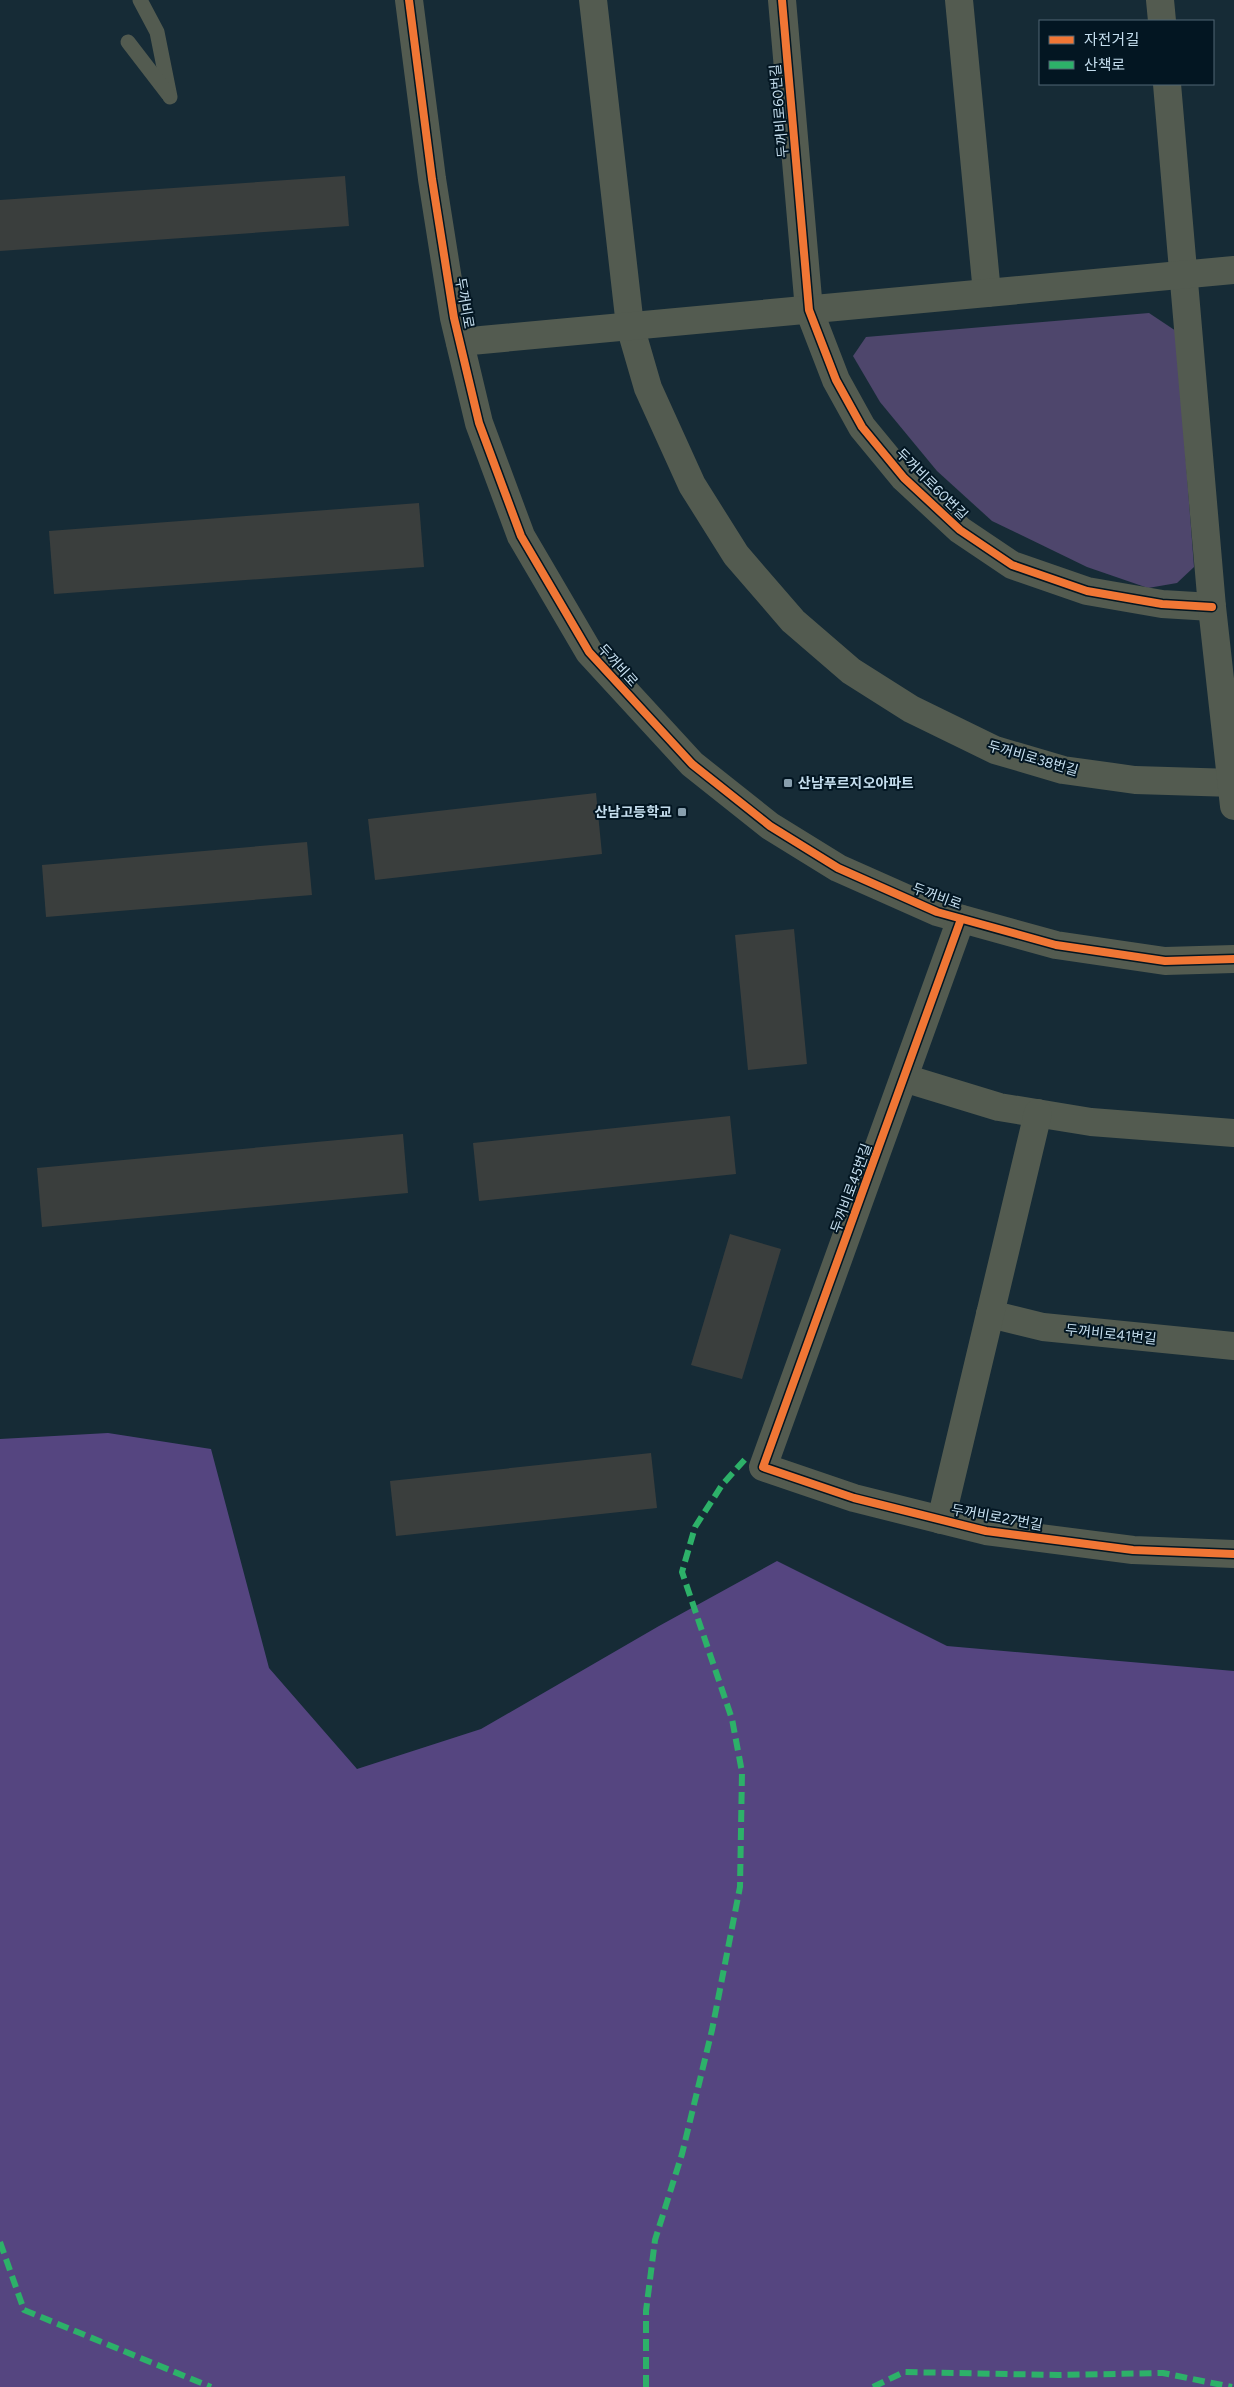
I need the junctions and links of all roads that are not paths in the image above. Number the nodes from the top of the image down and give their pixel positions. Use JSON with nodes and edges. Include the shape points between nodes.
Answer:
{"nodes":[{"id":1,"x":140,"y":0,"type":"edge"},
{"id":2,"x":409,"y":0,"type":"edge"},
{"id":3,"x":593,"y":0,"type":"edge"},
{"id":4,"x":782,"y":0,"type":"edge"},
{"id":5,"x":959,"y":0,"type":"edge"},
{"id":6,"x":1160,"y":0,"type":"edge"},
{"id":7,"x":1162,"y":20,"type":"edge"},
{"id":8,"x":128,"y":42,"type":"dead end"},
{"id":9,"x":1167,"y":85,"type":"edge"},
{"id":10,"x":1234,"y":270,"type":"edge"},
{"id":11,"x":1185,"y":274,"type":"junction"},
{"id":12,"x":987,"y":293,"type":"junction"},
{"id":13,"x":809,"y":310,"type":"junction"},
{"id":14,"x":630,"y":326,"type":"junction"},
{"id":15,"x":460,"y":342,"type":"junction"},
{"id":16,"x":1212,"y":607,"type":"junction"},
{"id":17,"x":1233,"y":791,"type":"edge"},
{"id":18,"x":962,"y":919,"type":"junction"},
{"id":19,"x":1234,"y":960,"type":"edge"},
{"id":20,"x":904,"y":1078,"type":"junction"},
{"id":21,"x":1038,"y":1113,"type":"junction"},
{"id":22,"x":1234,"y":1133,"type":"edge"},
{"id":23,"x":990,"y":1314,"type":"junction"},
{"id":24,"x":1234,"y":1346,"type":"edge"},
{"id":25,"x":764,"y":1467,"type":"joint"},
{"id":26,"x":940,"y":1520,"type":"junction"},
{"id":27,"x":1234,"y":1554,"type":"edge"}],
"edges":[{"from":1,"to":8,"type":"lane","via":[[157,32],[170,97]]},
{"from":2,"to":15,"type":"street","name":"두꺼비로","via":[[432,179]]},
{"from":3,"to":14,"type":"street"},
{"from":4,"to":13,"type":"street","name":"두꺼비로60번길"},
{"from":5,"to":12,"type":"street"},
{"from":6,"to":7,"type":"street"},
{"from":9,"to":11,"type":"street"},
{"from":10,"to":11,"type":"street"},
{"from":11,"to":12,"type":"street"},
{"from":11,"to":16,"type":"street"},
{"from":12,"to":13,"type":"street"},
{"from":13,"to":14,"type":"street"},
{"from":13,"to":16,"type":"street","name":"두꺼비로60번길","via":[[836,380],[862,427],[904,478],[960,530],[1012,565],[1087,591],[1162,604]]},
{"from":14,"to":15,"type":"street"},
{"from":14,"to":17,"type":"street","name":"두꺼비로38번길","via":[[648,388],[692,485],[736,555],[793,622],[851,671],[911,709],[995,750],[1063,770]]},
{"from":15,"to":18,"type":"street","name":"두꺼비로","via":[[479,423],[520,536],[589,652],[692,764],[770,826],[838,868],[937,912]]},
{"from":16,"to":17,"type":"street"},
{"from":18,"to":19,"type":"street","name":"두꺼비로","via":[[1065,946],[1165,961]]},
{"from":18,"to":20,"type":"street","name":"두꺼비로45번길"},
{"from":20,"to":21,"type":"street","via":[[999,1107]]},
{"from":20,"to":25,"type":"street","name":"두꺼비로45번길"},
{"from":21,"to":22,"type":"street","via":[[1091,1122]]},
{"from":21,"to":23,"type":"street"},
{"from":23,"to":24,"type":"street","name":"두꺼비로41번길","via":[[1043,1327]]},
{"from":23,"to":26,"type":"street"},
{"from":25,"to":26,"type":"street","name":"두꺼비로27번길","via":[[854,1498]]},
{"from":26,"to":27,"type":"street","name":"두꺼비로27번길","via":[[986,1531],[1133,1550]]}]}
